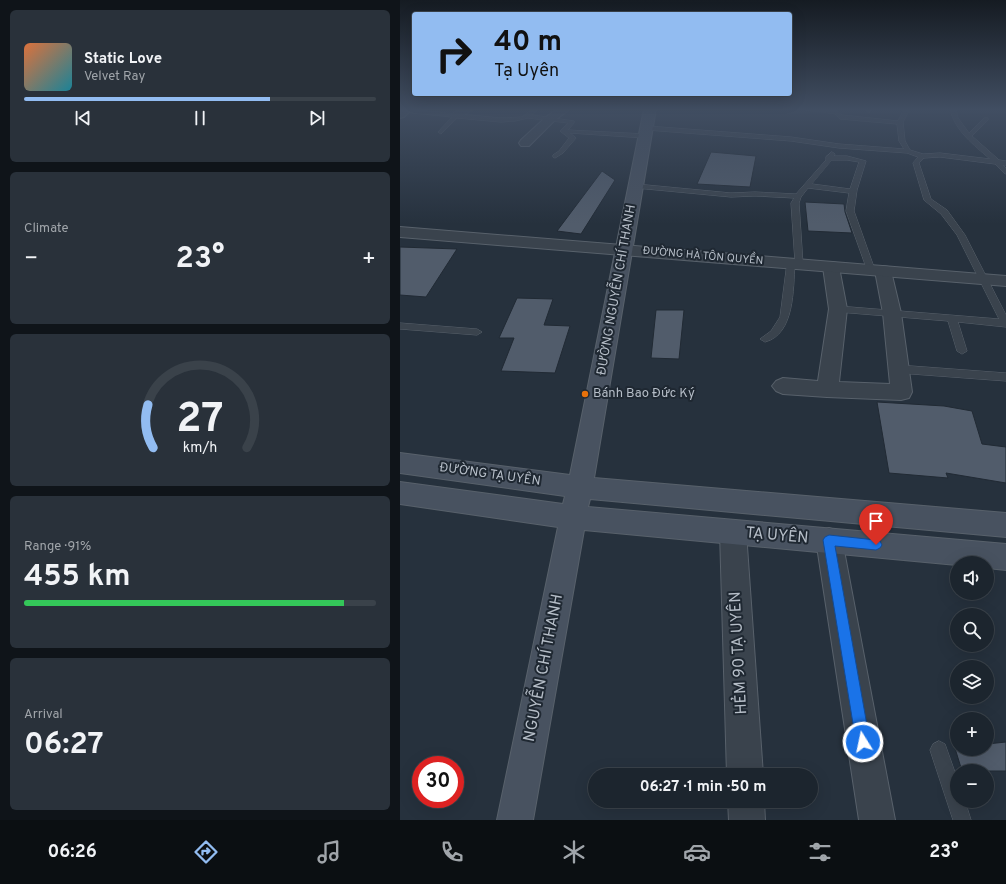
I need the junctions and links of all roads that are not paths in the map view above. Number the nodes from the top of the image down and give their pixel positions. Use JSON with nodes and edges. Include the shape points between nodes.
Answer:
{"nodes":[{"id":1,"x":565,"y":147,"type":"edge"},
{"id":2,"x":643,"y":147,"type":"edge"},
{"id":3,"x":838,"y":147,"type":"edge"},
{"id":4,"x":856,"y":147,"type":"edge"},
{"id":5,"x":906,"y":147,"type":"edge"},
{"id":6,"x":984,"y":147,"type":"edge"},
{"id":7,"x":908,"y":151,"type":"junction"},
{"id":8,"x":555,"y":156,"type":"dead end"},
{"id":9,"x":922,"y":156,"type":"junction"},
{"id":10,"x":828,"y":158,"type":"junction"},
{"id":11,"x":1003,"y":162,"type":"edge"},
{"id":12,"x":1006,"y":172,"type":"edge"},
{"id":13,"x":636,"y":186,"type":"junction"},
{"id":14,"x":807,"y":186,"type":"junction"},
{"id":15,"x":853,"y":191,"type":"junction"},
{"id":16,"x":798,"y":196,"type":"junction"},
{"id":17,"x":400,"y":232,"type":"edge"},
{"id":18,"x":624,"y":250,"type":"junction"},
{"id":19,"x":795,"y":264,"type":"junction"},
{"id":20,"x":831,"y":267,"type":"junction"},
{"id":21,"x":877,"y":270,"type":"junction"},
{"id":22,"x":982,"y":279,"type":"junction"},
{"id":23,"x":1006,"y":281,"type":"edge"},
{"id":24,"x":838,"y":309,"type":"junction"},
{"id":25,"x":892,"y":314,"type":"junction"},
{"id":26,"x":952,"y":318,"type":"junction"},
{"id":27,"x":1006,"y":323,"type":"edge"},
{"id":28,"x":400,"y":326,"type":"edge"},
{"id":29,"x":477,"y":332,"type":"dead end"},
{"id":30,"x":765,"y":339,"type":"dead end"},
{"id":31,"x":962,"y":351,"type":"dead end"},
{"id":32,"x":898,"y":369,"type":"junction"},
{"id":33,"x":1006,"y":377,"type":"edge"},
{"id":34,"x":783,"y":386,"type":"dead end"},
{"id":35,"x":827,"y":390,"type":"junction"},
{"id":36,"x":400,"y":463,"type":"edge"},
{"id":37,"x":580,"y":487,"type":"junction"},
{"id":38,"x":400,"y":493,"type":"edge"},
{"id":39,"x":573,"y":517,"type":"junction"},
{"id":40,"x":1003,"y":531,"type":"edge"},
{"id":41,"x":733,"y":532,"type":"junction"},
{"id":42,"x":829,"y":540,"type":"junction"},
{"id":43,"x":1006,"y":557,"type":"edge"},
{"id":44,"x":939,"y":750,"type":"dead end"},
{"id":45,"x":745,"y":768,"type":"edge"},
{"id":46,"x":746,"y":808,"type":"edge"},
{"id":47,"x":515,"y":820,"type":"edge"},
{"id":48,"x":747,"y":820,"type":"edge"},
{"id":49,"x":876,"y":820,"type":"edge"},
{"id":50,"x":962,"y":820,"type":"edge"}],
"edges":[{"from":1,"to":8,"type":"lane"},
{"from":2,"to":13,"type":"main road","name":"ĐƯỜNG NGUYỄN CHÍ THANH"},
{"from":3,"to":10,"type":"lane"},
{"from":4,"to":7,"type":"lane"},
{"from":5,"to":7,"type":"lane"},
{"from":6,"to":11,"type":"lane"},
{"from":7,"to":9,"type":"lane"},
{"from":9,"to":11,"type":"lane","via":[[940,155]]},
{"from":9,"to":22,"type":"lane","via":[[916,163],[928,200],[944,212],[960,235]]},
{"from":10,"to":14,"type":"lane"},
{"from":10,"to":15,"type":"lane","via":[[863,161]]},
{"from":11,"to":12,"type":"lane"},
{"from":13,"to":16,"type":"lane","via":[[731,195]]},
{"from":13,"to":18,"type":"main road","name":"ĐƯỜNG NGUYỄN CHÍ THANH"},
{"from":14,"to":15,"type":"lane"},
{"from":14,"to":16,"type":"lane"},
{"from":15,"to":21,"type":"lane","via":[[850,211]]},
{"from":16,"to":19,"type":"lane","via":[[795,203]]},
{"from":17,"to":18,"type":"street","name":"ĐƯỜNG HÀ TÔN QUYỀN"},
{"from":18,"to":19,"type":"street","name":"ĐƯỜNG HÀ TÔN QUYỀN"},
{"from":18,"to":37,"type":"main road","name":"ĐƯỜNG NGUYỄN CHÍ THANH"},
{"from":19,"to":20,"type":"street","name":"ĐƯỜNG HÀ TÔN QUYỀN"},
{"from":19,"to":30,"type":"lane","via":[[785,317],[774,333]]},
{"from":20,"to":21,"type":"street","name":"ĐƯỜNG HÀ TÔN QUYỀN"},
{"from":20,"to":24,"type":"street"},
{"from":21,"to":22,"type":"street","name":"ĐƯỜNG HÀ TÔN QUYỀN"},
{"from":21,"to":25,"type":"street"},
{"from":22,"to":23,"type":"street","name":"ĐƯỜNG HÀ TÔN QUYỀN"},
{"from":22,"to":27,"type":"lane"},
{"from":24,"to":25,"type":"lane"},
{"from":24,"to":35,"type":"street"},
{"from":25,"to":26,"type":"lane"},
{"from":25,"to":32,"type":"street"},
{"from":26,"to":27,"type":"lane"},
{"from":26,"to":31,"type":"lane"},
{"from":28,"to":29,"type":"lane"},
{"from":32,"to":33,"type":"lane"},
{"from":32,"to":35,"type":"street","via":[[901,392]]},
{"from":34,"to":35,"type":"street"},
{"from":36,"to":37,"type":"main road","name":"ĐƯỜNG TẠ UYÊN"},
{"from":37,"to":39,"type":"main road","name":"ĐƯỜNG NGUYỄN CHÍ THANH"},
{"from":37,"to":40,"type":"main road"},
{"from":38,"to":39,"type":"main road"},
{"from":39,"to":41,"type":"main road","name":"TẠ UYÊN"},
{"from":39,"to":47,"type":"main road","name":"NGUYỄN CHÍ THANH"},
{"from":41,"to":42,"type":"main road","name":"TẠ UYÊN"},
{"from":41,"to":45,"type":"street","name":"HẺM 90 TẠ UYÊN"},
{"from":42,"to":43,"type":"main road","name":"TẠ UYÊN"},
{"from":42,"to":49,"type":"street"},
{"from":44,"to":50,"type":"lane"},
{"from":46,"to":48,"type":"street"}]}
